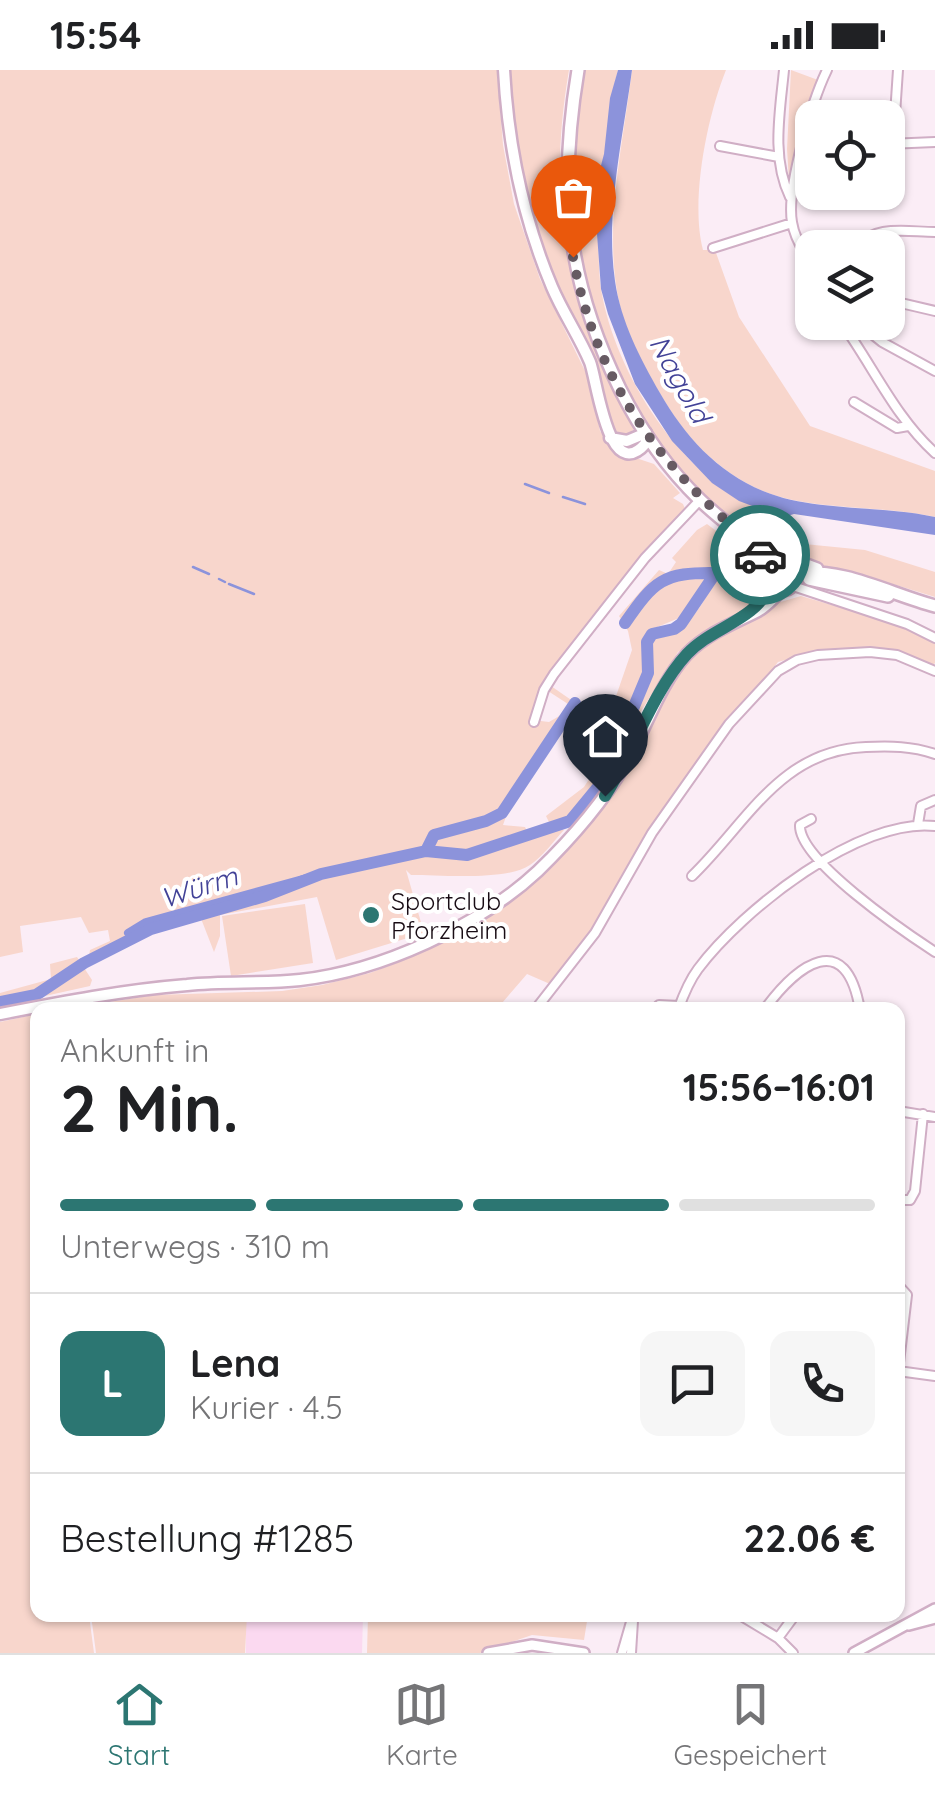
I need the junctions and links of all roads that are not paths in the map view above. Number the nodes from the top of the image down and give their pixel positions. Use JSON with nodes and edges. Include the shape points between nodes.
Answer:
{"nodes":[{"id":1,"x":504,"y":70,"type":"edge"},
{"id":2,"x":578,"y":70,"type":"edge"},
{"id":3,"x":784,"y":70,"type":"edge"},
{"id":4,"x":827,"y":70,"type":"edge"},
{"id":5,"x":898,"y":70,"type":"edge"},
{"id":6,"x":815,"y":100,"type":"edge"},
{"id":7,"x":895,"y":100,"type":"edge"},
{"id":8,"x":935,"y":142,"type":"edge"},
{"id":9,"x":905,"y":143,"type":"edge"},
{"id":10,"x":720,"y":146,"type":"dead end"},
{"id":11,"x":780,"y":157,"type":"junction"},
{"id":12,"x":795,"y":190,"type":"edge"},
{"id":13,"x":792,"y":201,"type":"junction"},
{"id":14,"x":792,"y":223,"type":"junction"},
{"id":15,"x":795,"y":230,"type":"edge"},
{"id":16,"x":905,"y":232,"type":"edge"},
{"id":17,"x":935,"y":232,"type":"edge"},
{"id":18,"x":713,"y":248,"type":"dead end"},
{"id":19,"x":905,"y":304,"type":"edge"},
{"id":20,"x":935,"y":311,"type":"edge"},
{"id":21,"x":854,"y":340,"type":"edge"},
{"id":22,"x":880,"y":340,"type":"edge"},
{"id":23,"x":935,"y":371,"type":"edge"},
{"id":24,"x":854,"y":402,"type":"dead end"},
{"id":25,"x":908,"y":426,"type":"junction"},
{"id":26,"x":646,"y":432,"type":"junction"},
{"id":27,"x":609,"y":438,"type":"junction"},
{"id":28,"x":634,"y":451,"type":"junction"},
{"id":29,"x":935,"y":453,"type":"edge"},
{"id":30,"x":664,"y":459,"type":"junction"},
{"id":31,"x":700,"y":500,"type":"junction"},
{"id":32,"x":754,"y":544,"type":"junction"},
{"id":33,"x":773,"y":565,"type":"junction"},
{"id":34,"x":825,"y":573,"type":"junction"},
{"id":35,"x":787,"y":583,"type":"junction"},
{"id":36,"x":902,"y":597,"type":"junction"},
{"id":37,"x":935,"y":606,"type":"edge"},
{"id":38,"x":935,"y":638,"type":"edge"},
{"id":39,"x":935,"y":670,"type":"edge"},
{"id":40,"x":534,"y":722,"type":"dead end"},
{"id":41,"x":935,"y":754,"type":"edge"},
{"id":42,"x":935,"y":800,"type":"edge"},
{"id":43,"x":811,"y":818,"type":"dead end"},
{"id":44,"x":918,"y":824,"type":"junction"},
{"id":45,"x":935,"y":826,"type":"edge"},
{"id":46,"x":822,"y":862,"type":"junction"},
{"id":47,"x":692,"y":876,"type":"dead end"},
{"id":48,"x":935,"y":952,"type":"edge"},
{"id":49,"x":64,"y":1002,"type":"edge"},
{"id":50,"x":541,"y":1002,"type":"edge"},
{"id":51,"x":681,"y":1002,"type":"edge"},
{"id":52,"x":771,"y":1002,"type":"edge"},
{"id":53,"x":858,"y":1002,"type":"edge"},
{"id":54,"x":30,"y":1008,"type":"edge"},
{"id":55,"x":0,"y":1014,"type":"edge"},
{"id":56,"x":905,"y":1112,"type":"edge"},
{"id":57,"x":923,"y":1114,"type":"junction"},
{"id":58,"x":935,"y":1117,"type":"edge"},
{"id":59,"x":905,"y":1200,"type":"edge"},
{"id":60,"x":905,"y":1372,"type":"edge"},
{"id":61,"x":935,"y":1376,"type":"edge"},
{"id":62,"x":935,"y":1609,"type":"edge"},
{"id":63,"x":933,"y":1620,"type":"edge"},
{"id":64,"x":631,"y":1622,"type":"edge"},
{"id":65,"x":633,"y":1622,"type":"edge"},
{"id":66,"x":752,"y":1622,"type":"edge"},
{"id":67,"x":790,"y":1622,"type":"edge"},
{"id":68,"x":904,"y":1626,"type":"junction"},
{"id":69,"x":778,"y":1638,"type":"junction"},
{"id":70,"x":531,"y":1649,"type":"edge"},
{"id":71,"x":488,"y":1653,"type":"edge"},
{"id":72,"x":584,"y":1653,"type":"edge"},
{"id":73,"x":622,"y":1653,"type":"edge"},
{"id":74,"x":631,"y":1653,"type":"edge"},
{"id":75,"x":793,"y":1653,"type":"edge"},
{"id":76,"x":854,"y":1653,"type":"edge"}],
"edges":[{"from":1,"to":27,"type":"main road","via":[[526,217],[595,374]]},
{"from":2,"to":26,"type":"main road","via":[[567,165],[573,257],[588,318],[628,408]]},
{"from":3,"to":11,"type":"street"},
{"from":4,"to":6,"type":"street"},
{"from":5,"to":7,"type":"street"},
{"from":8,"to":9,"type":"street"},
{"from":10,"to":11,"type":"street"},
{"from":11,"to":13,"type":"street"},
{"from":12,"to":13,"type":"street"},
{"from":13,"to":14,"type":"street"},
{"from":14,"to":15,"type":"street"},
{"from":14,"to":18,"type":"street"},
{"from":16,"to":17,"type":"street"},
{"from":19,"to":20,"type":"street"},
{"from":21,"to":25,"type":"street"},
{"from":22,"to":23,"type":"street"},
{"from":24,"to":25,"type":"street","via":[[896,428]]},
{"from":25,"to":29,"type":"street"},
{"from":26,"to":27,"type":"main road","via":[[627,442]]},
{"from":26,"to":28,"type":"main road","via":[[646,443]]},
{"from":26,"to":30,"type":"main road"},
{"from":27,"to":28,"type":"main road"},
{"from":28,"to":30,"type":"main road"},
{"from":30,"to":31,"type":"main road"},
{"from":31,"to":32,"type":"main road"},
{"from":31,"to":40,"type":"street","via":[[554,674]]},
{"from":32,"to":33,"type":"main road"},
{"from":32,"to":34,"type":"main road"},
{"from":33,"to":35,"type":"main road","via":[[768,577]]},
{"from":33,"to":35,"type":"main road","via":[[791,565]]},
{"from":34,"to":35,"type":"main road"},
{"from":34,"to":36,"type":"main road"},
{"from":35,"to":36,"type":"main road"},
{"from":35,"to":38,"type":"street"},
{"from":35,"to":49,"type":"main road","via":[[688,652],[626,764],[585,822],[489,910],[350,971]]},
{"from":36,"to":37,"type":"main road"},
{"from":39,"to":50,"type":"street","via":[[870,652],[818,655],[778,671],[730,724],[652,832],[595,933]]},
{"from":41,"to":47,"type":"street","via":[[896,746],[820,754],[756,804]]},
{"from":42,"to":44,"type":"street","via":[[921,806]]},
{"from":43,"to":46,"type":"street","via":[[798,830]]},
{"from":44,"to":45,"type":"street"},
{"from":44,"to":46,"type":"street","via":[[864,837]]},
{"from":46,"to":48,"type":"street"},
{"from":46,"to":51,"type":"street","via":[[724,940],[698,968]]},
{"from":52,"to":53,"type":"street","via":[[798,970],[819,962],[850,974]]},
{"from":54,"to":55,"type":"main road"},
{"from":56,"to":57,"type":"street"},
{"from":57,"to":58,"type":"street"},
{"from":57,"to":59,"type":"street","via":[[915,1191]]},
{"from":60,"to":61,"type":"street"},
{"from":62,"to":68,"type":"street"},
{"from":63,"to":68,"type":"street"},
{"from":64,"to":73,"type":"street"},
{"from":65,"to":74,"type":"street"},
{"from":66,"to":69,"type":"street"},
{"from":67,"to":69,"type":"street"},
{"from":68,"to":76,"type":"street"},
{"from":69,"to":75,"type":"street"},
{"from":70,"to":71,"type":"street"},
{"from":70,"to":72,"type":"street"}]}
